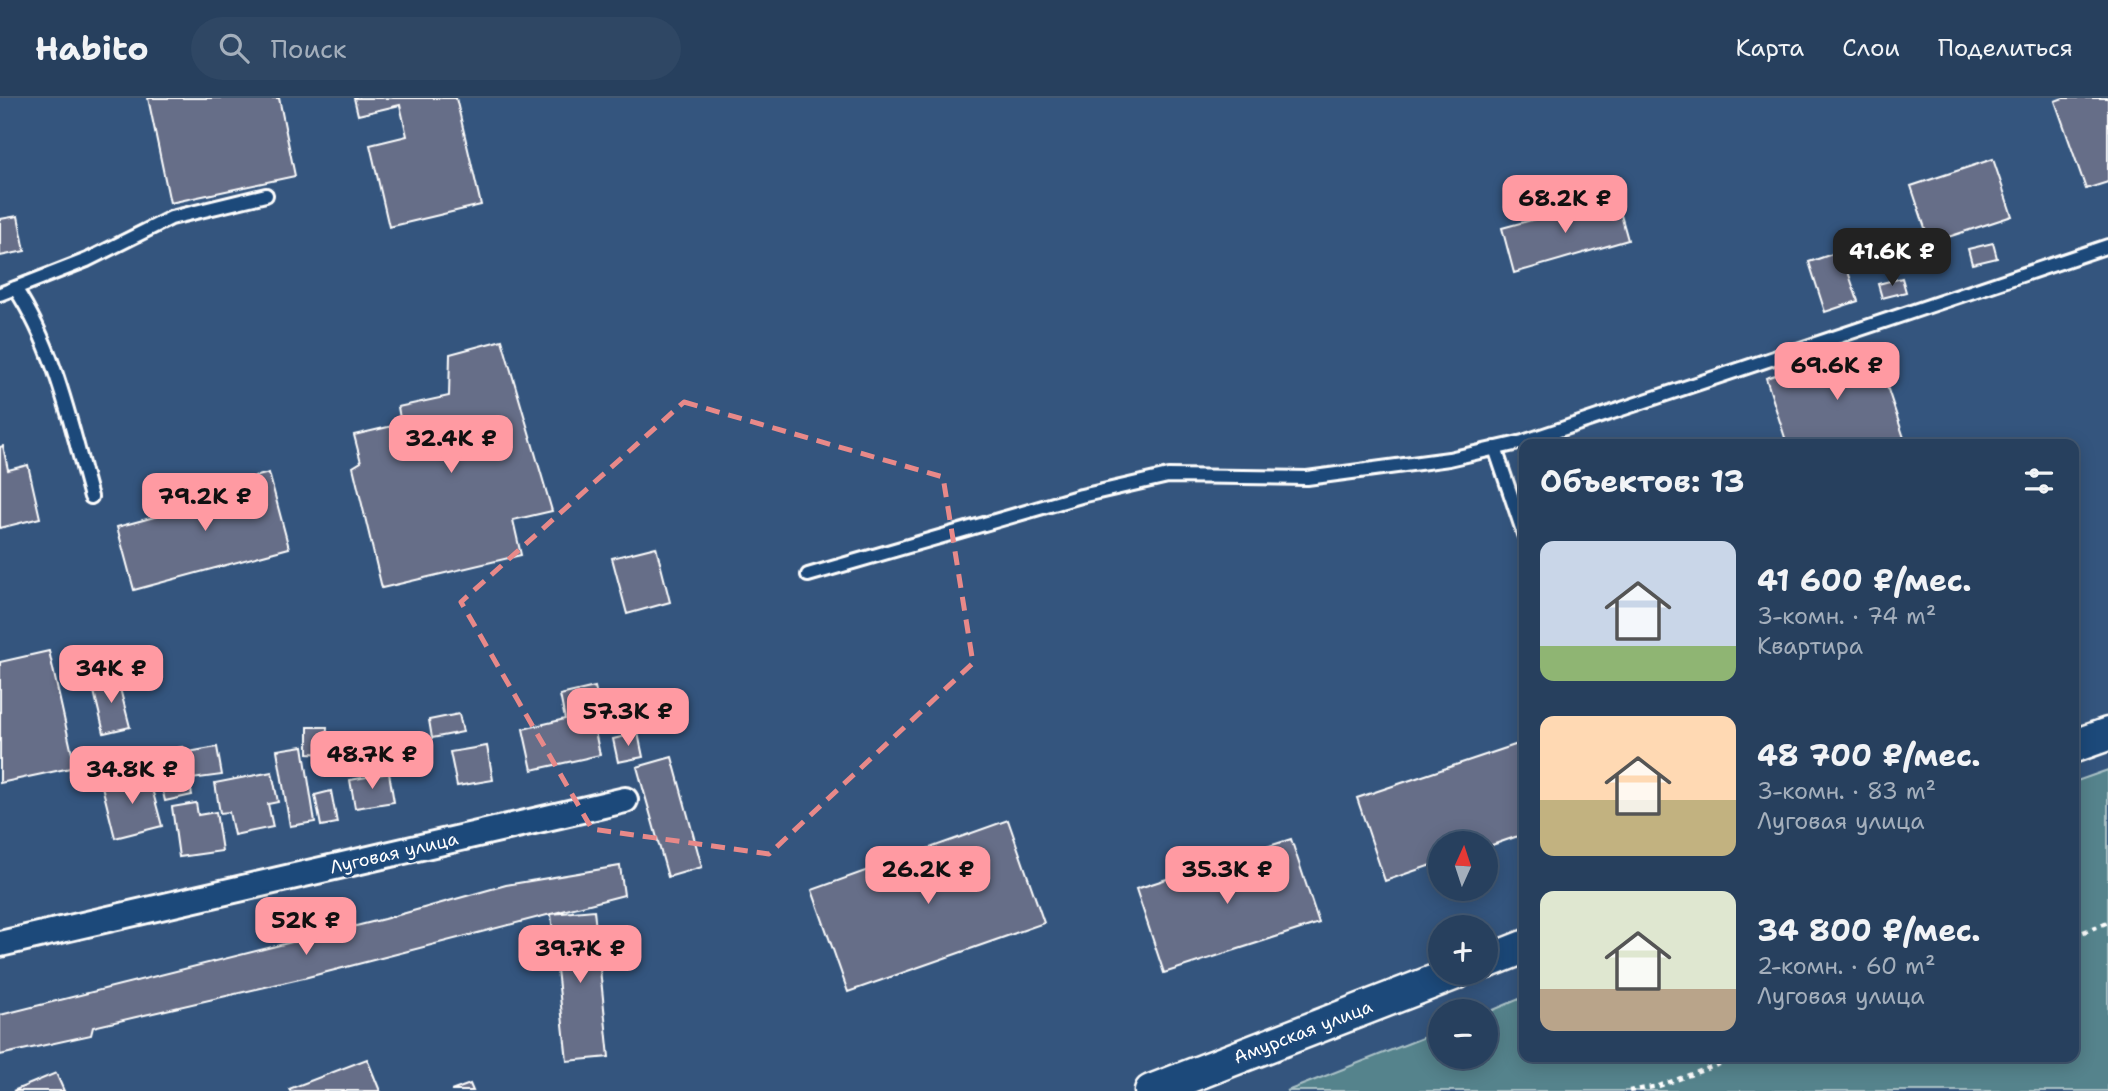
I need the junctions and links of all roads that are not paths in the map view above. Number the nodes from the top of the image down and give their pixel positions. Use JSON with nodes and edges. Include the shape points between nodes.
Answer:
{"nodes":[{"id":1,"x":266,"y":195,"type":"dead end"},
{"id":2,"x":2108,"y":246,"type":"edge"},
{"id":3,"x":15,"y":288,"type":"junction"},
{"id":4,"x":0,"y":293,"type":"edge"},
{"id":5,"x":1525,"y":439,"type":"edge"},
{"id":6,"x":1519,"y":441,"type":"edge"},
{"id":7,"x":1495,"y":448,"type":"junction"},
{"id":8,"x":91,"y":497,"type":"dead end"},
{"id":9,"x":1519,"y":519,"type":"edge"},
{"id":10,"x":808,"y":575,"type":"dead end"},
{"id":11,"x":2108,"y":734,"type":"edge"},
{"id":12,"x":2079,"y":744,"type":"edge"},
{"id":13,"x":625,"y":800,"type":"dead end"},
{"id":14,"x":0,"y":944,"type":"edge"},
{"id":15,"x":1519,"y":949,"type":"edge"},
{"id":16,"x":1498,"y":957,"type":"edge"},
{"id":17,"x":1428,"y":984,"type":"edge"},
{"id":18,"x":1151,"y":1091,"type":"edge"}],
"edges":[{"from":1,"to":3,"type":"lane","via":[[171,218],[87,260]]},
{"from":2,"to":5,"type":"lane"},
{"from":3,"to":4,"type":"lane"},
{"from":3,"to":8,"type":"lane","via":[[44,341]]},
{"from":6,"to":7,"type":"lane"},
{"from":7,"to":9,"type":"lane"},
{"from":7,"to":10,"type":"lane","via":[[1449,459],[1307,478],[1168,476],[1081,496]]},
{"from":11,"to":12,"type":"street"},
{"from":13,"to":14,"type":"street","name":"Луговая улица"},
{"from":15,"to":16,"type":"street"},
{"from":17,"to":18,"type":"street","name":"Амурская улица"}]}
